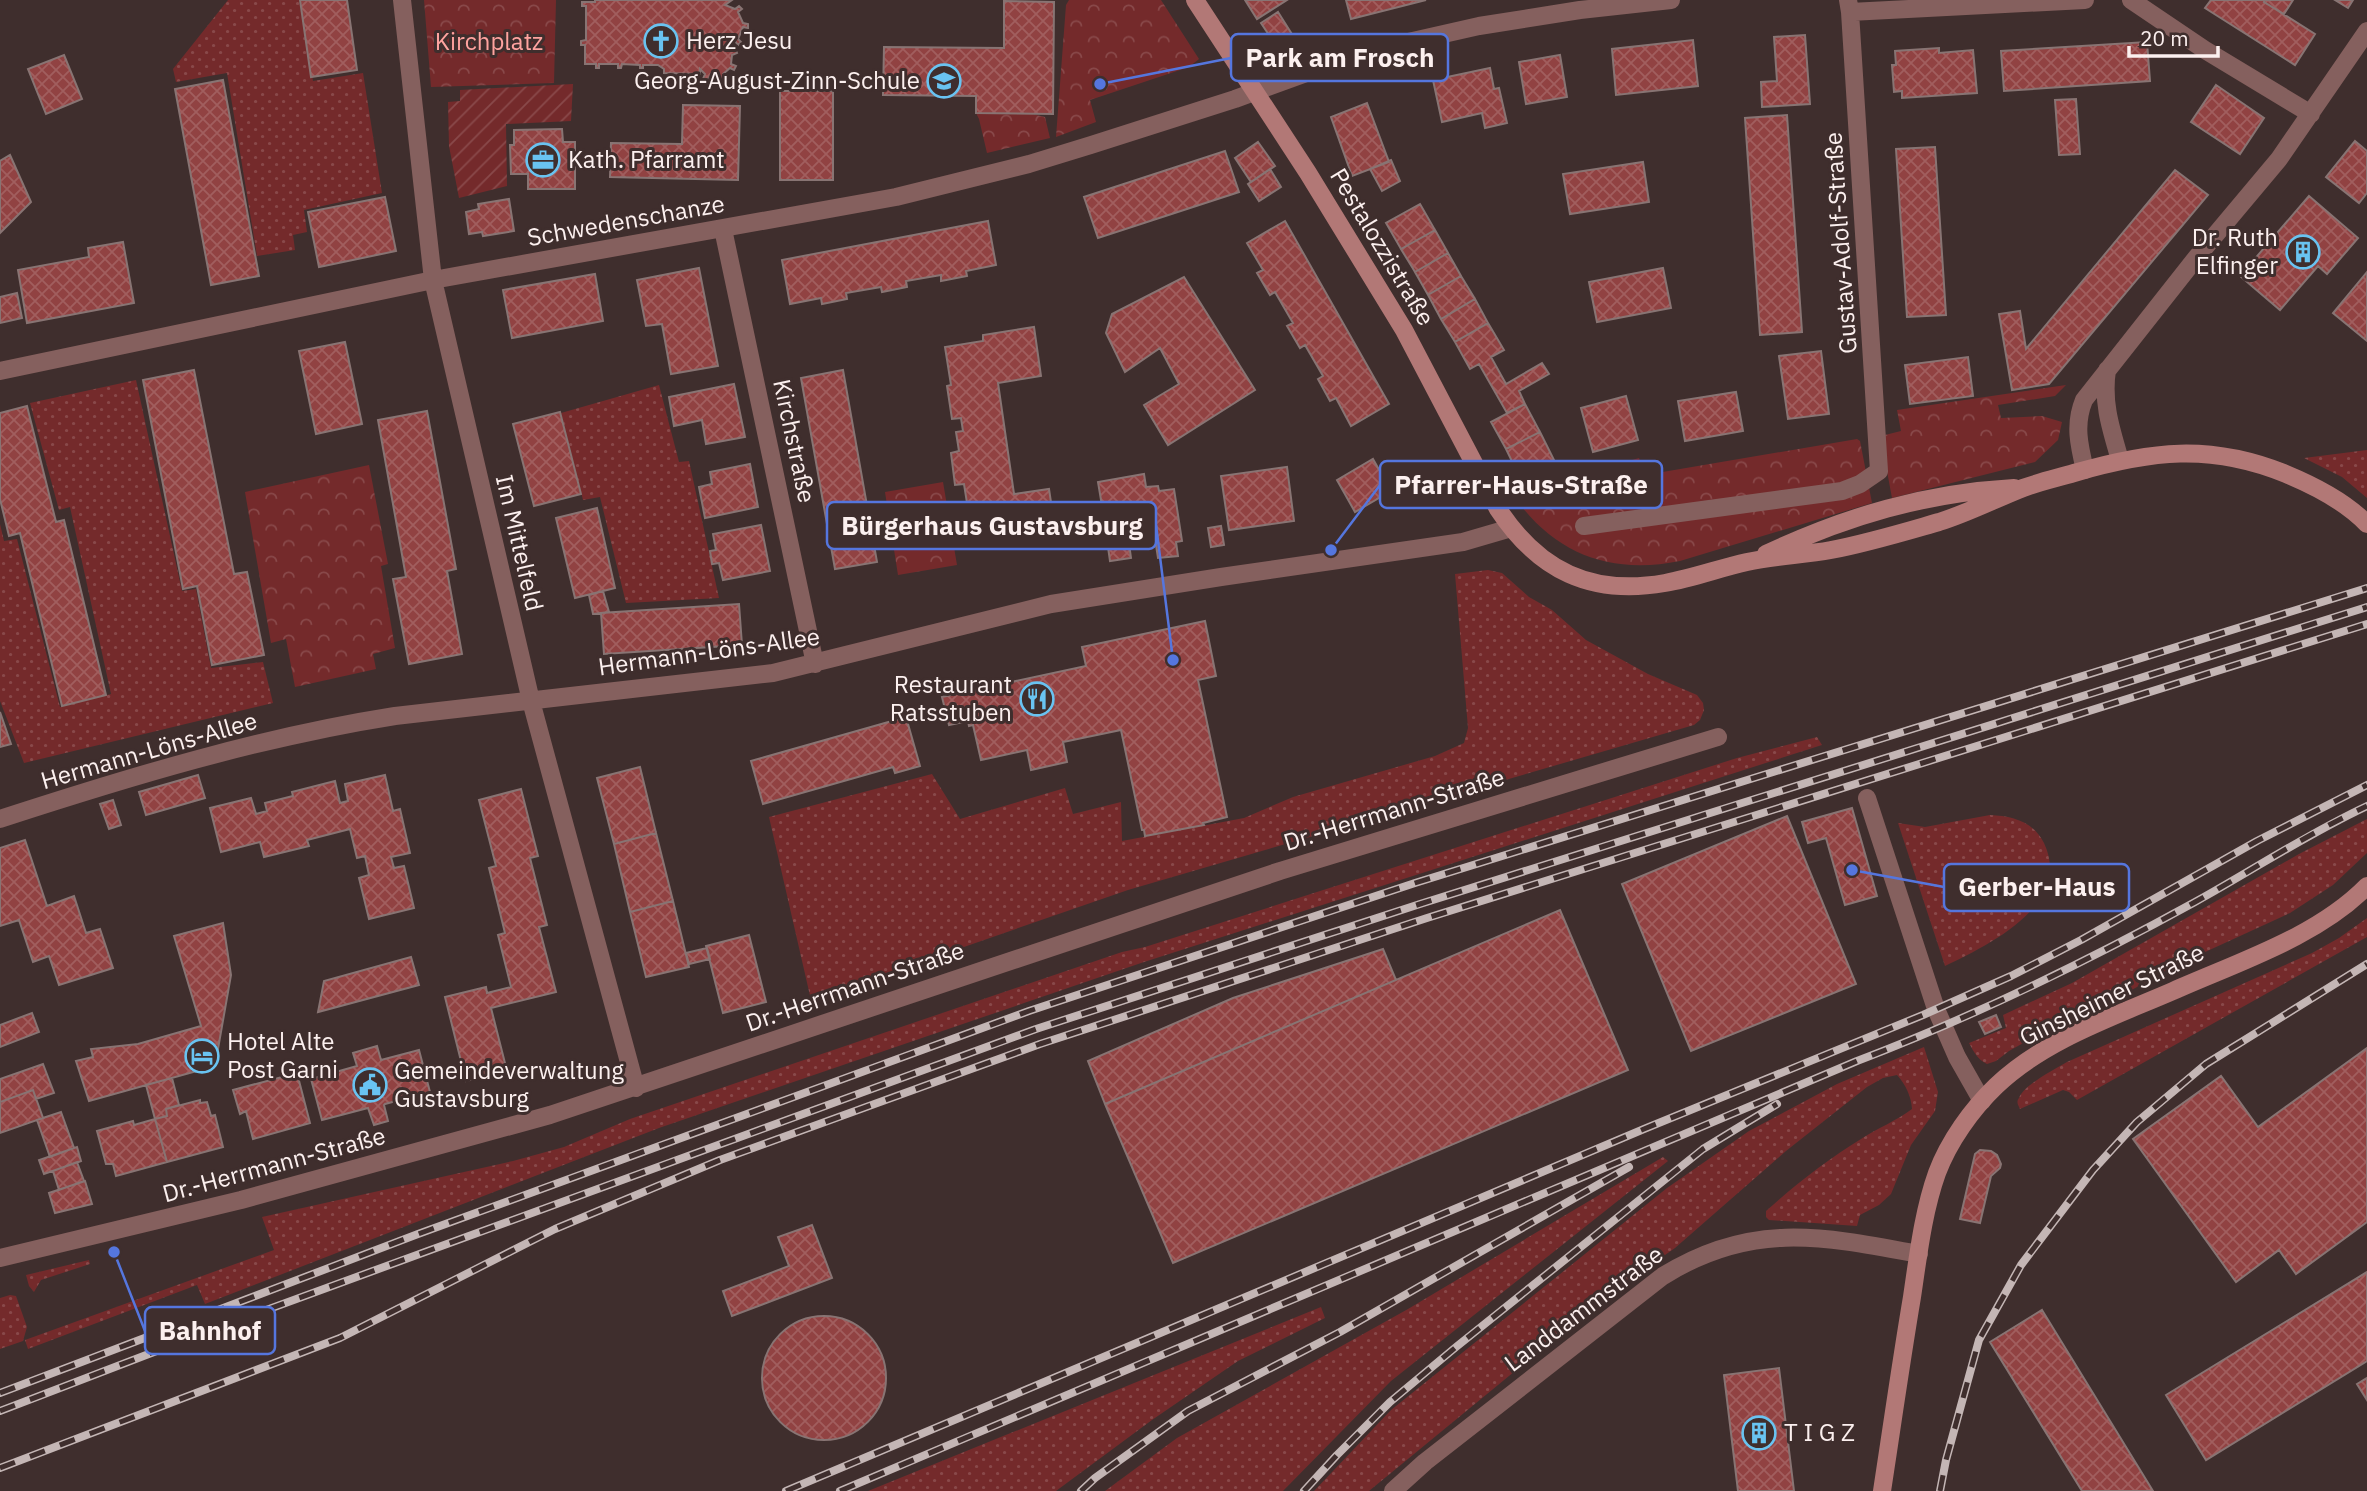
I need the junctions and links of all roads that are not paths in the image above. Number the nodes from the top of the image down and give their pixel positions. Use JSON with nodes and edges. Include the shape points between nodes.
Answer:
{"nodes":[{"id":1,"x":402,"y":0,"type":"edge"},
{"id":2,"x":1195,"y":0,"type":"edge"},
{"id":3,"x":1671,"y":0,"type":"edge"},
{"id":4,"x":2085,"y":0,"type":"edge"},
{"id":5,"x":2132,"y":0,"type":"edge"},
{"id":6,"x":1849,"y":6,"type":"edge"},
{"id":7,"x":2367,"y":32,"type":"edge"},
{"id":8,"x":1254,"y":91,"type":"junction"},
{"id":9,"x":2311,"y":114,"type":"junction"},
{"id":10,"x":723,"y":229,"type":"junction"},
{"id":11,"x":433,"y":280,"type":"junction"},
{"id":12,"x":2106,"y":370,"type":"junction"},
{"id":13,"x":0,"y":371,"type":"edge"},
{"id":14,"x":2120,"y":460,"type":"junction"},
{"id":15,"x":2085,"y":470,"type":"junction"},
{"id":16,"x":2025,"y":487,"type":"junction"},
{"id":17,"x":2367,"y":524,"type":"edge"},
{"id":18,"x":1584,"y":526,"type":"dead end"},
{"id":19,"x":1511,"y":528,"type":"junction"},
{"id":20,"x":1750,"y":561,"type":"junction"},
{"id":21,"x":815,"y":664,"type":"junction"},
{"id":22,"x":531,"y":701,"type":"junction"},
{"id":23,"x":1718,"y":737,"type":"dead end"},
{"id":24,"x":1867,"y":798,"type":"dead end"},
{"id":25,"x":0,"y":819,"type":"edge"},
{"id":26,"x":2367,"y":886,"type":"edge"},
{"id":27,"x":636,"y":1088,"type":"junction"},
{"id":28,"x":1982,"y":1101,"type":"junction"},
{"id":29,"x":1919,"y":1254,"type":"junction"},
{"id":30,"x":0,"y":1258,"type":"edge"},
{"id":31,"x":1392,"y":1491,"type":"edge"},
{"id":32,"x":1882,"y":1491,"type":"edge"}],
"edges":[{"from":1,"to":11,"type":"street","name":"Im Mittelfeld"},
{"from":2,"to":8,"type":"main road","name":"Pestalozzistraße"},
{"from":3,"to":8,"type":"street","name":"Schwedenschanze","via":[[1479,26],[1353,55]]},
{"from":4,"to":6,"type":"street"},
{"from":5,"to":9,"type":"street"},
{"from":6,"to":18,"type":"street","name":"Gustav-Adolf-Straße","via":[[1879,471],[1842,491]]},
{"from":7,"to":9,"type":"street"},
{"from":8,"to":10,"type":"street","name":"Schwedenschanze","via":[[1028,164],[896,197]]},
{"from":8,"to":19,"type":"main road","name":"Pestalozzistraße","via":[[1404,330]]},
{"from":9,"to":12,"type":"street"},
{"from":10,"to":11,"type":"street","name":"Schwedenschanze"},
{"from":10,"to":21,"type":"street","name":"Kirchstraße"},
{"from":11,"to":13,"type":"street","name":"Schwedenschanze"},
{"from":11,"to":22,"type":"street","name":"Im Mittelfeld"},
{"from":12,"to":14,"type":"street","via":[[2105,408]]},
{"from":12,"to":15,"type":"street","via":[[2079,411]]},
{"from":14,"to":15,"type":"main road"},
{"from":14,"to":17,"type":"main road","via":[[2188,453],[2241,460],[2308,484]]},
{"from":15,"to":16,"type":"main road"},
{"from":16,"to":20,"type":"main road","via":[[1972,511],[1904,531],[1835,549]]},
{"from":16,"to":20,"type":"main road","via":[[1941,495],[1852,518]]},
{"from":19,"to":20,"type":"main road","name":"Pestalozzistraße","via":[[1558,570],[1604,586],[1666,583]]},
{"from":19,"to":21,"type":"street","name":"Hermann-Löns-Allee","via":[[1451,544],[1051,604]]},
{"from":21,"to":22,"type":"street","name":"Hermann-Löns-Allee"},
{"from":22,"to":25,"type":"street","name":"Hermann-Löns-Allee","via":[[346,724],[142,774]]},
{"from":22,"to":27,"type":"street","name":"Im Mittelfeld"},
{"from":23,"to":27,"type":"street","name":"Dr.-Herrmann-Straße","via":[[1280,871]]},
{"from":24,"to":28,"type":"street","via":[[1936,1009],[1956,1057]]},
{"from":26,"to":28,"type":"main road","name":"Ginsheimer Straße","via":[[2303,934],[2036,1056]]},
{"from":27,"to":30,"type":"street","name":"Dr.-Herrmann-Straße","via":[[452,1144]]},
{"from":28,"to":29,"type":"main road","name":"Ginsheimer Straße","via":[[1937,1172]]},
{"from":29,"to":31,"type":"street","name":"Landdammstraße","via":[[1851,1241],[1771,1237],[1704,1254],[1663,1276]]},
{"from":29,"to":32,"type":"main road","name":"Ginsheimer Straße"}]}
